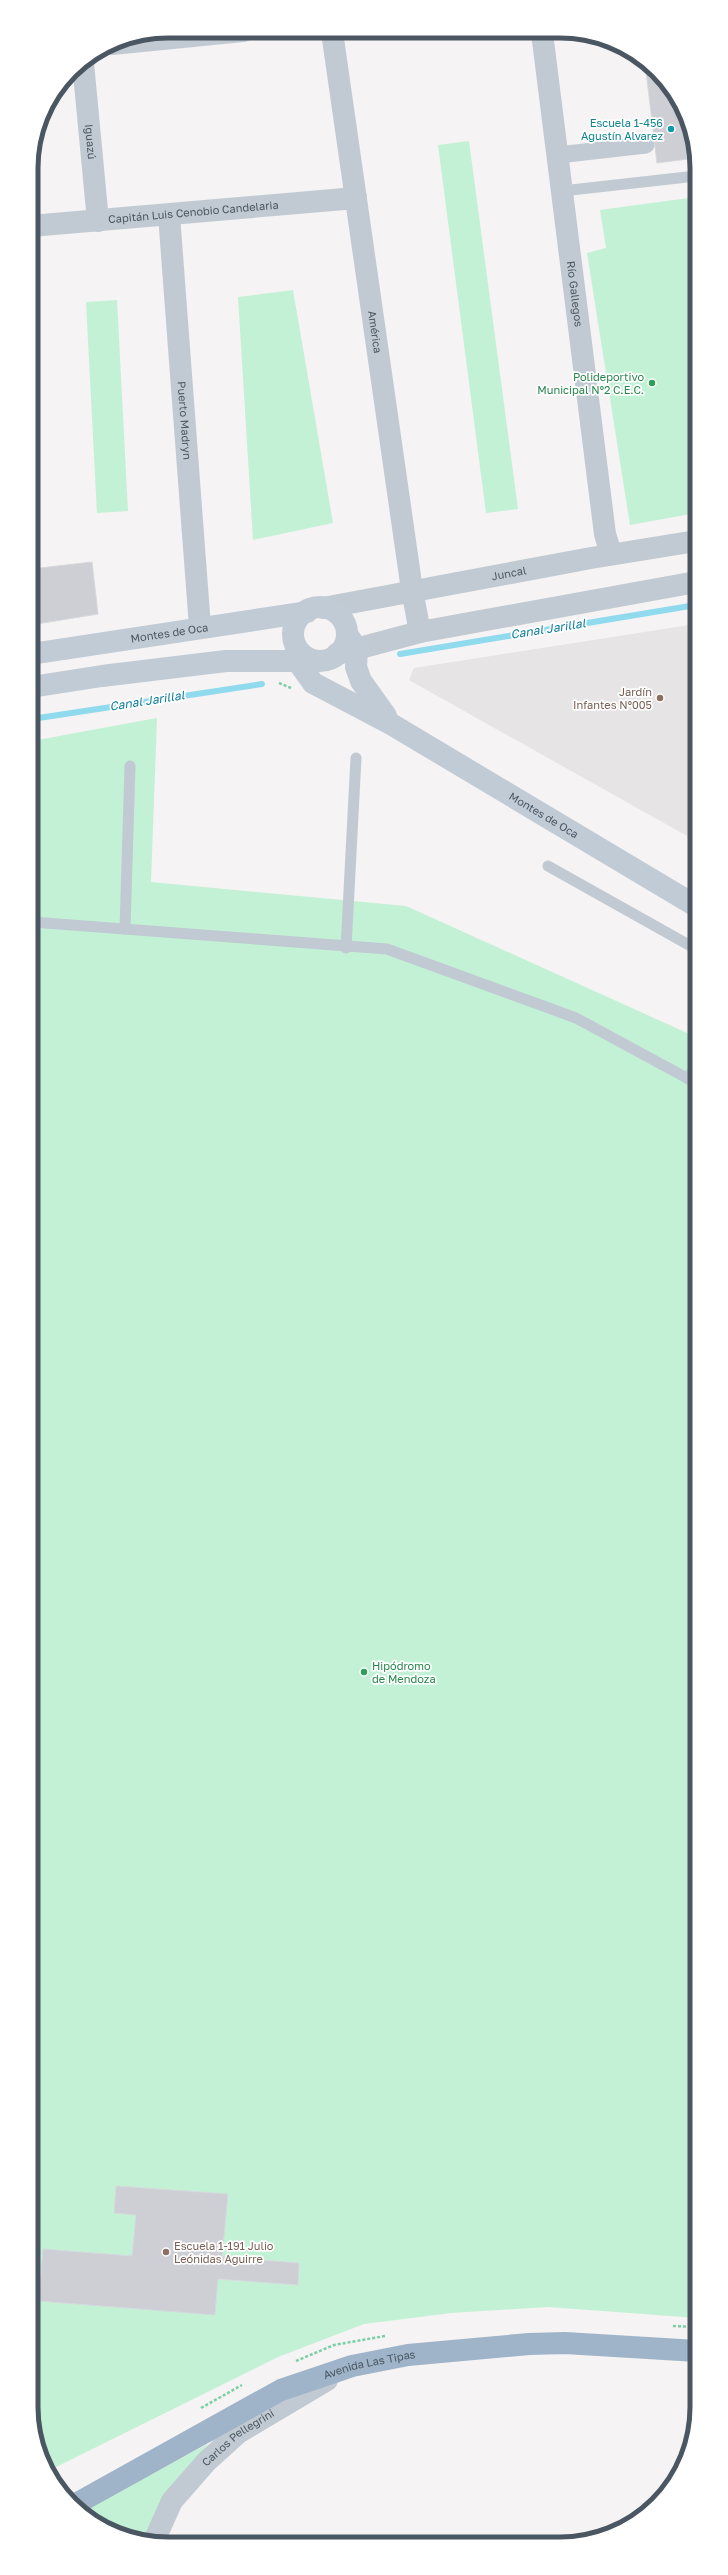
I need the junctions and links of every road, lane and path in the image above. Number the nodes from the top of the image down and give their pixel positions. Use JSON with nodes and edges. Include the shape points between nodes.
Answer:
{"nodes":[{"id":1,"x":333,"y":38,"type":"edge"},
{"id":2,"x":543,"y":38,"type":"edge"},
{"id":3,"x":84,"y":69,"type":"edge"},
{"id":4,"x":646,"y":145,"type":"dead end"},
{"id":5,"x":558,"y":155,"type":"junction"},
{"id":6,"x":690,"y":177,"type":"edge"},
{"id":7,"x":562,"y":191,"type":"junction"},
{"id":8,"x":356,"y":198,"type":"junction"},
{"id":9,"x":168,"y":215,"type":"junction"},
{"id":10,"x":98,"y":221,"type":"junction"},
{"id":11,"x":38,"y":225,"type":"edge"},
{"id":12,"x":690,"y":542,"type":"edge"},
{"id":13,"x":610,"y":554,"type":"junction"},
{"id":14,"x":690,"y":583,"type":"edge"},
{"id":15,"x":412,"y":590,"type":"junction"},
{"id":16,"x":315,"y":610,"type":"junction"},
{"id":17,"x":200,"y":627,"type":"junction"},
{"id":18,"x":420,"y":632,"type":"junction"},
{"id":19,"x":326,"y":651,"type":"junction"},
{"id":20,"x":38,"y":653,"type":"edge"},
{"id":21,"x":38,"y":686,"type":"edge"},
{"id":22,"x":391,"y":724,"type":"junction"},
{"id":23,"x":356,"y":758,"type":"dead end"},
{"id":24,"x":130,"y":766,"type":"dead end"},
{"id":25,"x":548,"y":866,"type":"dead end"},
{"id":26,"x":690,"y":902,"type":"edge"},
{"id":27,"x":38,"y":922,"type":"edge"},
{"id":28,"x":126,"y":928,"type":"junction"},
{"id":29,"x":690,"y":946,"type":"edge"},
{"id":30,"x":346,"y":948,"type":"junction"},
{"id":31,"x":690,"y":1080,"type":"edge"},
{"id":32,"x":690,"y":2350,"type":"edge"},
{"id":33,"x":352,"y":2366,"type":"junction"},
{"id":34,"x":79,"y":2502,"type":"edge"},
{"id":35,"x":156,"y":2536,"type":"edge"}],
"edges":[{"from":1,"to":8,"type":"street","name":"América"},
{"from":2,"to":5,"type":"street","name":"Río Gallegos"},
{"from":3,"to":10,"type":"street","name":"Iguazú"},
{"from":4,"to":5,"type":"street"},
{"from":5,"to":7,"type":"street","name":"Río Gallegos"},
{"from":6,"to":7,"type":"lane"},
{"from":7,"to":13,"type":"street","name":"Río Gallegos","via":[[605,534]]},
{"from":8,"to":9,"type":"street","name":"Capitán Luis Cenobio Candelaria"},
{"from":8,"to":15,"type":"street","name":"América"},
{"from":9,"to":10,"type":"street","name":"Capitán Luis Cenobio Candelaria"},
{"from":9,"to":17,"type":"street","name":"Puerto Madryn"},
{"from":10,"to":11,"type":"street","name":"Capitán Luis Cenobio Candelaria"},
{"from":12,"to":13,"type":"street","name":"Juncal"},
{"from":13,"to":15,"type":"street","name":"Juncal"},
{"from":14,"to":18,"type":"street"},
{"from":15,"to":16,"type":"street","name":"Juncal"},
{"from":15,"to":18,"type":"street","name":"América"},
{"from":16,"to":17,"type":"main road","name":"Montes de Oca"},
{"from":16,"to":19,"type":"main road","via":[[335,612],[341,618]]},
{"from":16,"to":19,"type":"main road","via":[[296,621],[293,630]]},
{"from":17,"to":20,"type":"main road","name":"Montes de Oca"},
{"from":18,"to":19,"type":"street"},
{"from":19,"to":21,"type":"main road","via":[[102,676]]},
{"from":19,"to":22,"type":"main road","name":"Montes de Oca","via":[[356,667],[361,681]]},
{"from":19,"to":22,"type":"main road","name":"Montes de Oca","via":[[312,683]]},
{"from":22,"to":26,"type":"main road","name":"Montes de Oca"},
{"from":23,"to":30,"type":"lane"},
{"from":24,"to":28,"type":"lane"},
{"from":25,"to":29,"type":"lane"},
{"from":27,"to":28,"type":"lane"},
{"from":28,"to":30,"type":"lane"},
{"from":30,"to":31,"type":"lane","via":[[386,950],[570,1016]]},
{"from":32,"to":33,"type":"highway","name":"Avenida Las Tipas","via":[[565,2343],[529,2344],[416,2354]]},
{"from":33,"to":34,"type":"highway","name":"Avenida Las Tipas","via":[[281,2390]]},
{"from":33,"to":35,"type":"street","name":"Carlos Pellegrini","via":[[238,2434],[207,2461],[172,2501]]}]}
